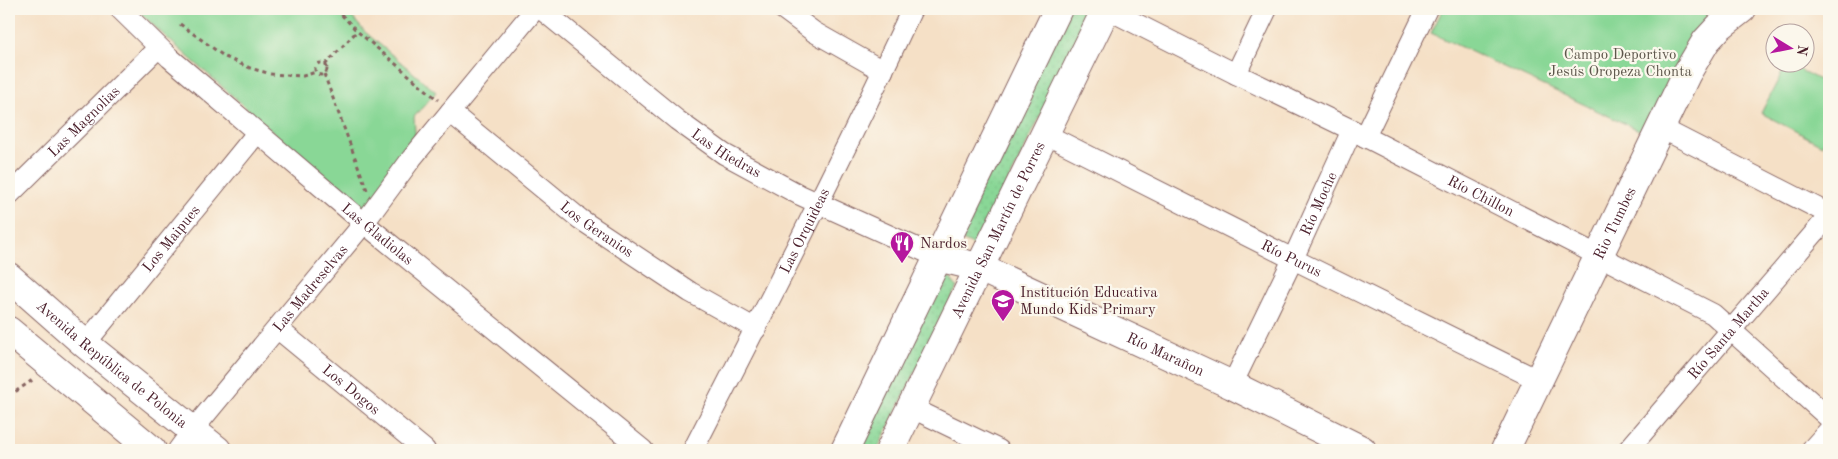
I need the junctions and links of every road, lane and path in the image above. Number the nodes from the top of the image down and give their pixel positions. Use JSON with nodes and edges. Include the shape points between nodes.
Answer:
{"nodes":[{"id":1,"x":120,"y":9,"type":"edge"},
{"id":2,"x":336,"y":9,"type":"edge"},
{"id":3,"x":536,"y":9,"type":"edge"},
{"id":4,"x":541,"y":9,"type":"edge"},
{"id":5,"x":783,"y":9,"type":"edge"},
{"id":6,"x":912,"y":9,"type":"edge"},
{"id":7,"x":1058,"y":9,"type":"edge"},
{"id":8,"x":1107,"y":9,"type":"edge"},
{"id":9,"x":1267,"y":9,"type":"edge"},
{"id":10,"x":1427,"y":9,"type":"edge"},
{"id":11,"x":1742,"y":9,"type":"edge"},
{"id":12,"x":180,"y":24,"type":"dead end"},
{"id":13,"x":357,"y":30,"type":"junction"},
{"id":14,"x":158,"y":48,"type":"junction"},
{"id":15,"x":325,"y":65,"type":"junction"},
{"id":16,"x":883,"y":71,"type":"junction"},
{"id":17,"x":316,"y":72,"type":"junction"},
{"id":18,"x":324,"y":74,"type":"junction"},
{"id":19,"x":1236,"y":74,"type":"junction"},
{"id":20,"x":450,"y":112,"type":"junction"},
{"id":21,"x":1661,"y":128,"type":"junction"},
{"id":22,"x":257,"y":132,"type":"junction"},
{"id":23,"x":1359,"y":133,"type":"junction"},
{"id":24,"x":1046,"y":134,"type":"junction"},
{"id":25,"x":9,"y":195,"type":"edge"},
{"id":26,"x":818,"y":203,"type":"junction"},
{"id":27,"x":1829,"y":215,"type":"edge"},
{"id":28,"x":369,"y":216,"type":"junction"},
{"id":29,"x":1600,"y":255,"type":"junction"},
{"id":30,"x":937,"y":257,"type":"junction"},
{"id":31,"x":1293,"y":259,"type":"junction"},
{"id":32,"x":978,"y":267,"type":"junction"},
{"id":33,"x":9,"y":277,"type":"edge"},
{"id":34,"x":278,"y":329,"type":"junction"},
{"id":35,"x":756,"y":329,"type":"junction"},
{"id":36,"x":9,"y":330,"type":"edge"},
{"id":37,"x":1732,"y":330,"type":"junction"},
{"id":38,"x":85,"y":344,"type":"junction"},
{"id":39,"x":51,"y":367,"type":"junction"},
{"id":40,"x":1538,"y":380,"type":"junction"},
{"id":41,"x":1232,"y":386,"type":"junction"},
{"id":42,"x":9,"y":396,"type":"edge"},
{"id":43,"x":910,"y":408,"type":"junction"},
{"id":44,"x":1829,"y":418,"type":"edge"},
{"id":45,"x":1829,"y":430,"type":"edge"},
{"id":46,"x":185,"y":441,"type":"edge"},
{"id":47,"x":152,"y":450,"type":"edge"},
{"id":48,"x":217,"y":450,"type":"edge"},
{"id":49,"x":426,"y":450,"type":"edge"},
{"id":50,"x":643,"y":450,"type":"edge"},
{"id":51,"x":693,"y":450,"type":"edge"},
{"id":52,"x":845,"y":450,"type":"edge"},
{"id":53,"x":890,"y":450,"type":"edge"},
{"id":54,"x":999,"y":450,"type":"edge"},
{"id":55,"x":1362,"y":450,"type":"edge"},
{"id":56,"x":1505,"y":450,"type":"edge"},
{"id":57,"x":1628,"y":450,"type":"edge"},
{"id":58,"x":1811,"y":450,"type":"edge"}],
"edges":[{"from":1,"to":14,"type":"street","name":"Las Gladiolas"},
{"from":2,"to":13,"type":"path"},
{"from":3,"to":20,"type":"street","name":"Las Madreselvas"},
{"from":4,"to":26,"type":"street","name":"Las Hiedras","via":[[677,120],[724,154]]},
{"from":5,"to":16,"type":"street","via":[[814,32]]},
{"from":6,"to":16,"type":"street","name":"Las Orquideas"},
{"from":7,"to":30,"type":"main road"},
{"from":8,"to":19,"type":"street","name":"Río Chillon"},
{"from":8,"to":24,"type":"main road","name":"Avenida San Martín de Porres"},
{"from":9,"to":19,"type":"street"},
{"from":10,"to":23,"type":"street","name":"Río Moche"},
{"from":11,"to":21,"type":"main road","name":"Rio Tumbes","via":[[1706,41]]},
{"from":12,"to":17,"type":"path","via":[[225,57],[250,68],[271,74],[304,76]]},
{"from":13,"to":15,"type":"path"},
{"from":13,"to":20,"type":"path"},
{"from":14,"to":22,"type":"street","name":"Las Gladiolas"},
{"from":14,"to":25,"type":"street","name":"Las Magnolias"},
{"from":15,"to":17,"type":"path","via":[[318,64]]},
{"from":15,"to":18,"type":"path"},
{"from":16,"to":26,"type":"street","name":"Las Orquideas"},
{"from":17,"to":18,"type":"path"},
{"from":18,"to":28,"type":"path"},
{"from":19,"to":23,"type":"street","name":"Río Chillon"},
{"from":20,"to":28,"type":"street","name":"Las Madreselvas"},
{"from":20,"to":35,"type":"street","name":"Los Geranios","via":[[580,219],[690,292]]},
{"from":21,"to":27,"type":"street"},
{"from":21,"to":29,"type":"main road","name":"Rio Tumbes"},
{"from":22,"to":28,"type":"street","name":"Las Gladiolas"},
{"from":22,"to":38,"type":"street","name":"Los Maipues"},
{"from":23,"to":29,"type":"street","name":"Río Chillon"},
{"from":23,"to":31,"type":"street","name":"Río Moche"},
{"from":24,"to":31,"type":"street","name":"Río Purus"},
{"from":24,"to":32,"type":"main road","name":"Avenida San Martín de Porres"},
{"from":26,"to":30,"type":"street","name":"Las Hiedras"},
{"from":26,"to":35,"type":"street","name":"Las Orquideas"},
{"from":27,"to":37,"type":"street","name":"Río Santa Martha"},
{"from":28,"to":34,"type":"street","name":"Las Madreselvas"},
{"from":28,"to":50,"type":"street","name":"Las Gladiolas"},
{"from":29,"to":37,"type":"street","name":"Río Chillon","via":[[1713,314]]},
{"from":29,"to":40,"type":"main road","name":"Rio Tumbes"},
{"from":30,"to":32,"type":"main road","name":"Río Marañon"},
{"from":30,"to":52,"type":"main road"},
{"from":31,"to":40,"type":"street","name":"Río Purus"},
{"from":31,"to":41,"type":"street","name":"Río Moche"},
{"from":32,"to":41,"type":"main road","name":"Río Marañon"},
{"from":32,"to":43,"type":"main road","name":"Avenida San Martín de Porres"},
{"from":33,"to":38,"type":"main road","name":"Avenida República de Polonia"},
{"from":34,"to":46,"type":"street","name":"Las Madreselvas"},
{"from":34,"to":49,"type":"street","name":"Los Dogos"},
{"from":35,"to":51,"type":"street","name":"Las Orquideas"},
{"from":36,"to":39,"type":"main road"},
{"from":37,"to":44,"type":"street","name":"Río Chillon"},
{"from":37,"to":57,"type":"street","name":"Río Santa Martha"},
{"from":38,"to":46,"type":"main road","name":"Avenida República de Polonia"},
{"from":39,"to":42,"type":"path"},
{"from":39,"to":47,"type":"main road"},
{"from":40,"to":56,"type":"main road","name":"Rio Tumbes"},
{"from":41,"to":55,"type":"main road","name":"Río Marañon"},
{"from":43,"to":53,"type":"main road","name":"Avenida San Martín de Porres"},
{"from":43,"to":54,"type":"street"},
{"from":45,"to":58,"type":"street"},
{"from":46,"to":48,"type":"main road","name":"Avenida República de Polonia"}]}
